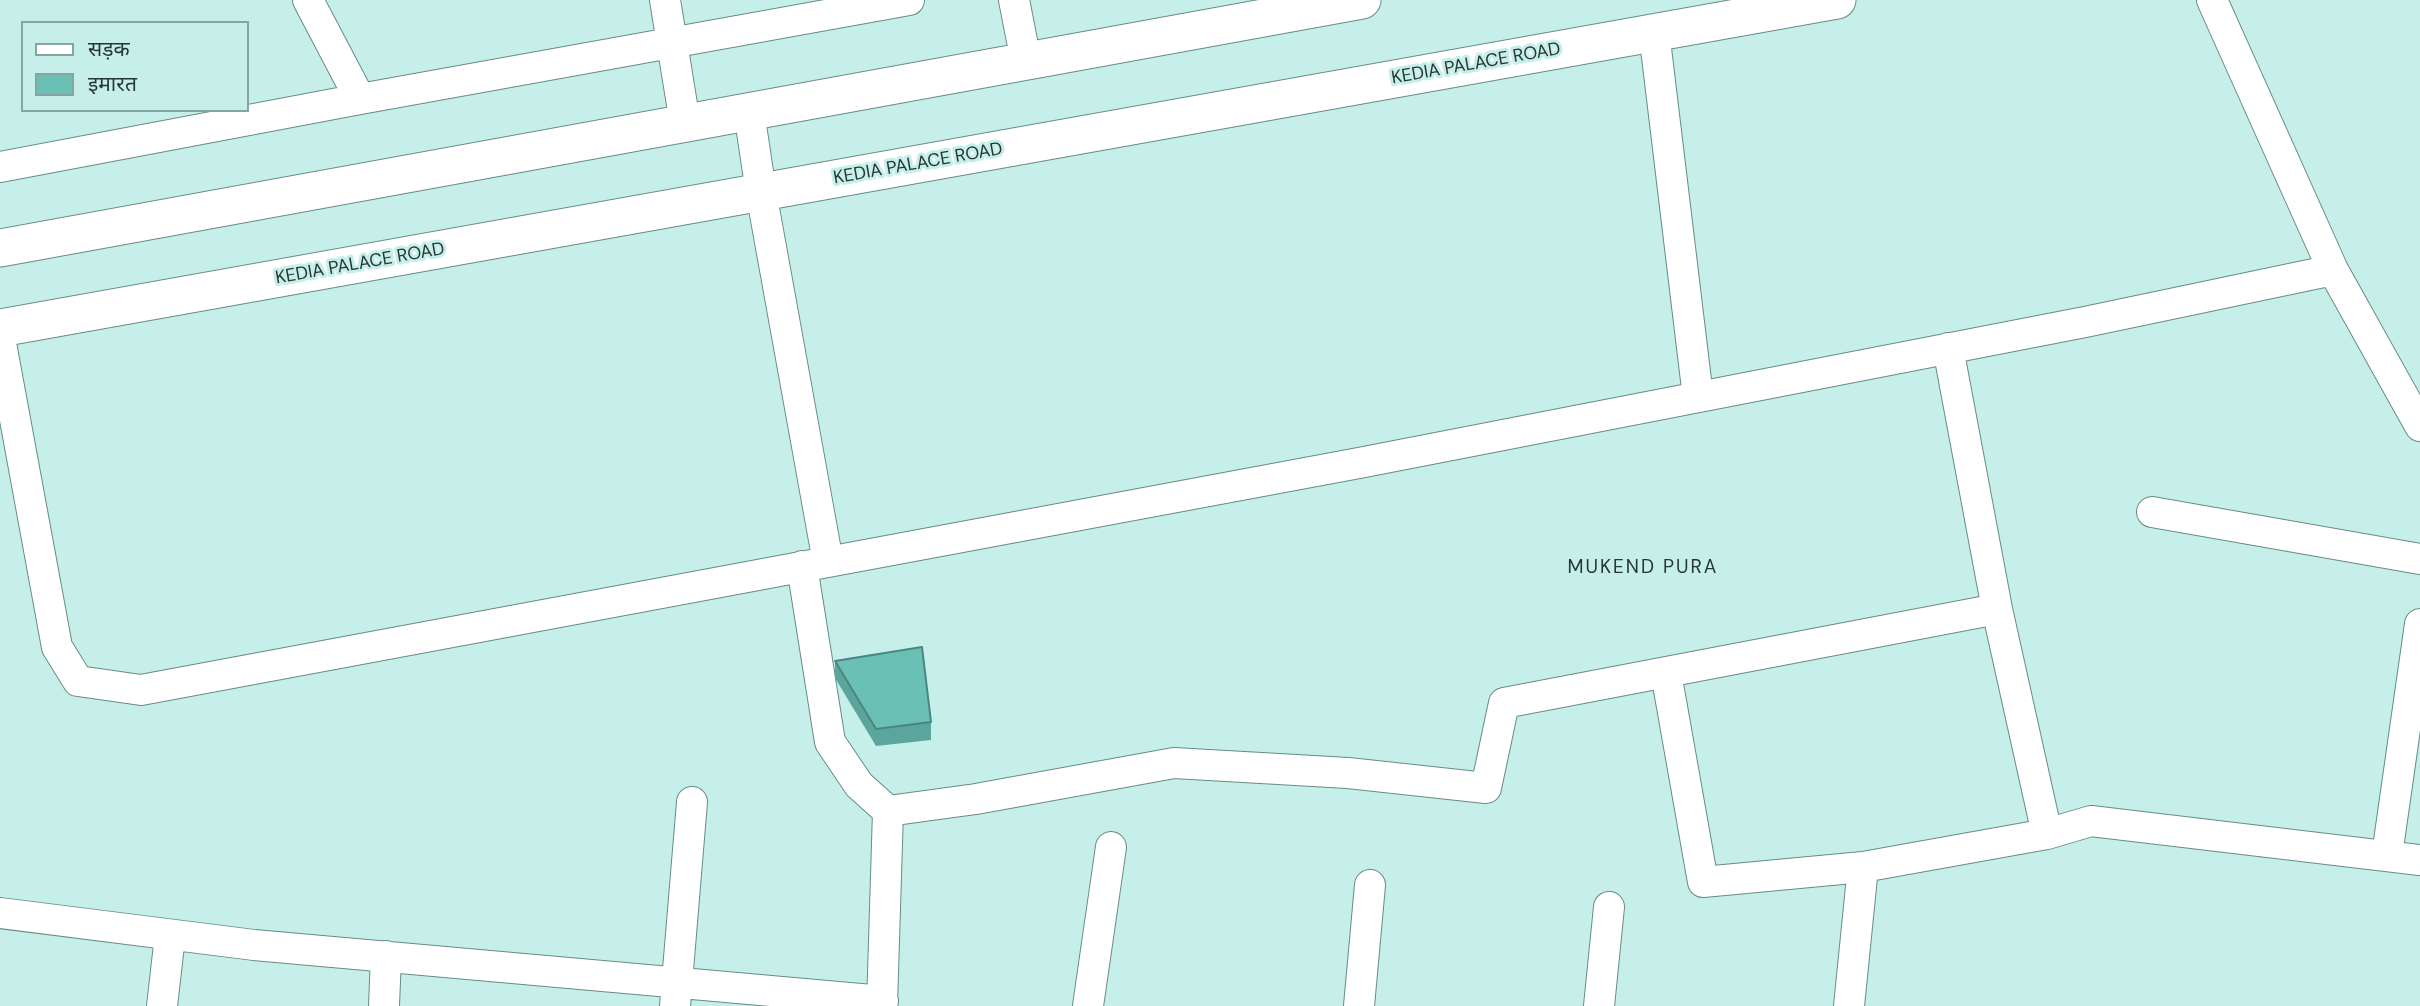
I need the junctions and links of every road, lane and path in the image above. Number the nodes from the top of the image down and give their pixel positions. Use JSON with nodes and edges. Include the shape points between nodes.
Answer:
{"nodes":[{"id":1,"x":308,"y":0,"type":"edge"},
{"id":2,"x":665,"y":0,"type":"edge"},
{"id":3,"x":909,"y":0,"type":"edge"},
{"id":4,"x":1014,"y":0,"type":"edge"},
{"id":5,"x":1362,"y":0,"type":"edge"},
{"id":6,"x":2212,"y":0,"type":"edge"},
{"id":7,"x":1822,"y":1,"type":"edge"},
{"id":8,"x":1654,"y":32,"type":"junction"},
{"id":9,"x":673,"y":43,"type":"junction"},
{"id":10,"x":1026,"y":61,"type":"junction"},
{"id":11,"x":360,"y":99,"type":"junction"},
{"id":12,"x":749,"y":112,"type":"junction"},
{"id":13,"x":685,"y":123,"type":"junction"},
{"id":14,"x":0,"y":167,"type":"edge"},
{"id":15,"x":761,"y":192,"type":"junction"},
{"id":16,"x":0,"y":248,"type":"edge"},
{"id":17,"x":2333,"y":270,"type":"junction"},
{"id":18,"x":0,"y":328,"type":"edge"},
{"id":19,"x":0,"y":338,"type":"edge"},
{"id":20,"x":1948,"y":348,"type":"junction"},
{"id":21,"x":1698,"y":397,"type":"junction"},
{"id":22,"x":2420,"y":426,"type":"edge"},
{"id":23,"x":2152,"y":512,"type":"dead end"},
{"id":24,"x":2420,"y":559,"type":"edge"},
{"id":25,"x":815,"y":564,"type":"junction"},
{"id":26,"x":1997,"y":609,"type":"junction"},
{"id":27,"x":2420,"y":624,"type":"edge"},
{"id":28,"x":1666,"y":673,"type":"junction"},
{"id":29,"x":692,"y":802,"type":"dead end"},
{"id":30,"x":888,"y":811,"type":"junction"},
{"id":31,"x":2046,"y":834,"type":"junction"},
{"id":32,"x":1111,"y":847,"type":"dead end"},
{"id":33,"x":2387,"y":855,"type":"junction"},
{"id":34,"x":2420,"y":860,"type":"edge"},
{"id":35,"x":1863,"y":867,"type":"junction"},
{"id":36,"x":1370,"y":885,"type":"dead end"},
{"id":37,"x":1609,"y":907,"type":"dead end"},
{"id":38,"x":0,"y":913,"type":"edge"},
{"id":39,"x":170,"y":936,"type":"junction"},
{"id":40,"x":386,"y":956,"type":"junction"},
{"id":41,"x":676,"y":994,"type":"edge"},
{"id":42,"x":882,"y":1003,"type":"edge"},
{"id":43,"x":162,"y":1006,"type":"edge"},
{"id":44,"x":384,"y":1006,"type":"edge"},
{"id":45,"x":1088,"y":1006,"type":"edge"},
{"id":46,"x":1359,"y":1006,"type":"edge"},
{"id":47,"x":1599,"y":1006,"type":"edge"},
{"id":48,"x":1849,"y":1006,"type":"edge"}],
"edges":[{"from":1,"to":11,"type":"street"},
{"from":2,"to":9,"type":"street"},
{"from":3,"to":9,"type":"street"},
{"from":4,"to":10,"type":"street"},
{"from":5,"to":10,"type":"street"},
{"from":6,"to":17,"type":"street"},
{"from":7,"to":8,"type":"street","name":"KEDIA PALACE ROAD"},
{"from":8,"to":15,"type":"street","name":"KEDIA PALACE ROAD"},
{"from":8,"to":21,"type":"street"},
{"from":9,"to":11,"type":"street"},
{"from":9,"to":13,"type":"street"},
{"from":10,"to":12,"type":"street"},
{"from":11,"to":14,"type":"street"},
{"from":12,"to":13,"type":"street"},
{"from":12,"to":15,"type":"street"},
{"from":13,"to":16,"type":"street"},
{"from":15,"to":18,"type":"street","name":"KEDIA PALACE ROAD"},
{"from":15,"to":25,"type":"street"},
{"from":17,"to":20,"type":"street"},
{"from":17,"to":22,"type":"street"},
{"from":19,"to":25,"type":"street","via":[[57,647],[78,681],[141,690]]},
{"from":20,"to":21,"type":"street"},
{"from":20,"to":26,"type":"street"},
{"from":21,"to":25,"type":"street"},
{"from":23,"to":24,"type":"street"},
{"from":25,"to":30,"type":"street","via":[[830,742],[859,785]]},
{"from":26,"to":28,"type":"street"},
{"from":26,"to":31,"type":"street"},
{"from":27,"to":33,"type":"street"},
{"from":28,"to":30,"type":"street","via":[[1504,703],[1486,788],[1348,773],[1174,763]]},
{"from":28,"to":35,"type":"street","via":[[1703,882]]},
{"from":29,"to":41,"type":"street"},
{"from":30,"to":42,"type":"street"},
{"from":31,"to":33,"type":"street","via":[[2091,821]]},
{"from":31,"to":35,"type":"street"},
{"from":32,"to":45,"type":"street"},
{"from":33,"to":34,"type":"street"},
{"from":35,"to":48,"type":"street"},
{"from":36,"to":46,"type":"street"},
{"from":37,"to":47,"type":"street"},
{"from":38,"to":39,"type":"street"},
{"from":39,"to":40,"type":"street"},
{"from":39,"to":43,"type":"street"},
{"from":40,"to":41,"type":"street"},
{"from":40,"to":44,"type":"street"},
{"from":41,"to":42,"type":"street"}]}
